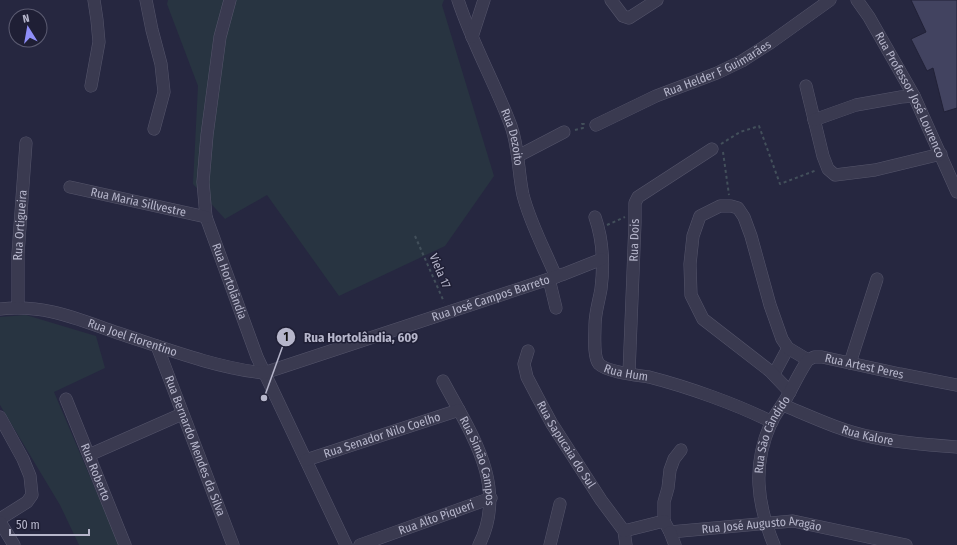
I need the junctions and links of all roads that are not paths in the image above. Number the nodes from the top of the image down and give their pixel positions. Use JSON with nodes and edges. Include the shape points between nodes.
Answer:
{"nodes":[{"id":1,"x":94,"y":0,"type":"edge"},
{"id":2,"x":146,"y":0,"type":"edge"},
{"id":3,"x":230,"y":0,"type":"edge"},
{"id":4,"x":458,"y":0,"type":"edge"},
{"id":5,"x":484,"y":0,"type":"edge"},
{"id":6,"x":611,"y":0,"type":"edge"},
{"id":7,"x":657,"y":0,"type":"edge"},
{"id":8,"x":830,"y":0,"type":"edge"},
{"id":9,"x":857,"y":0,"type":"edge"},
{"id":10,"x":472,"y":37,"type":"junction"},
{"id":11,"x":91,"y":86,"type":"dead end"},
{"id":12,"x":806,"y":86,"type":"dead end"},
{"id":13,"x":914,"y":96,"type":"junction"},
{"id":14,"x":814,"y":120,"type":"junction"},
{"id":15,"x":596,"y":125,"type":"road end"},
{"id":16,"x":154,"y":128,"type":"dead end"},
{"id":17,"x":564,"y":132,"type":"road end"},
{"id":18,"x":26,"y":143,"type":"dead end"},
{"id":19,"x":717,"y":146,"type":"road end"},
{"id":20,"x":941,"y":154,"type":"junction"},
{"id":21,"x":518,"y":156,"type":"junction"},
{"id":22,"x":70,"y":187,"type":"dead end"},
{"id":23,"x":957,"y":192,"type":"edge"},
{"id":24,"x":206,"y":217,"type":"junction"},
{"id":25,"x":595,"y":217,"type":"dead end"},
{"id":26,"x":602,"y":260,"type":"junction"},
{"id":27,"x":552,"y":278,"type":"junction"},
{"id":28,"x":877,"y":279,"type":"dead end"},
{"id":29,"x":18,"y":307,"type":"junction"},
{"id":30,"x":556,"y":308,"type":"dead end"},
{"id":31,"x":0,"y":309,"type":"edge"},
{"id":32,"x":157,"y":346,"type":"junction"},
{"id":33,"x":788,"y":348,"type":"junction"},
{"id":34,"x":528,"y":351,"type":"dead end"},
{"id":35,"x":808,"y":360,"type":"junction"},
{"id":36,"x":850,"y":363,"type":"junction"},
{"id":37,"x":264,"y":373,"type":"junction"},
{"id":38,"x":629,"y":373,"type":"junction"},
{"id":39,"x":774,"y":374,"type":"junction"},
{"id":40,"x":443,"y":381,"type":"dead end"},
{"id":41,"x":957,"y":385,"type":"edge"},
{"id":42,"x":790,"y":392,"type":"junction"},
{"id":43,"x":66,"y":399,"type":"dead end"},
{"id":44,"x":783,"y":405,"type":"junction"},
{"id":45,"x":459,"y":410,"type":"junction"},
{"id":46,"x":182,"y":414,"type":"junction"},
{"id":47,"x":0,"y":417,"type":"edge"},
{"id":48,"x":772,"y":422,"type":"junction"},
{"id":49,"x":957,"y":447,"type":"edge"},
{"id":50,"x":681,"y":450,"type":"dead end"},
{"id":51,"x":89,"y":455,"type":"junction"},
{"id":52,"x":306,"y":460,"type":"junction"},
{"id":53,"x":491,"y":498,"type":"junction"},
{"id":54,"x":560,"y":504,"type":"dead end"},
{"id":55,"x":0,"y":520,"type":"edge"},
{"id":56,"x":664,"y":521,"type":"junction"},
{"id":57,"x":765,"y":524,"type":"junction"},
{"id":58,"x":624,"y":532,"type":"junction"},
{"id":59,"x":670,"y":532,"type":"junction"},
{"id":60,"x":893,"y":544,"type":"edge"},
{"id":61,"x":14,"y":545,"type":"edge"},
{"id":62,"x":125,"y":545,"type":"edge"},
{"id":63,"x":233,"y":545,"type":"edge"},
{"id":64,"x":346,"y":545,"type":"edge"},
{"id":65,"x":360,"y":545,"type":"edge"},
{"id":66,"x":480,"y":545,"type":"edge"},
{"id":67,"x":550,"y":545,"type":"edge"},
{"id":68,"x":626,"y":545,"type":"edge"},
{"id":69,"x":675,"y":545,"type":"edge"},
{"id":70,"x":774,"y":545,"type":"edge"},
{"id":71,"x":906,"y":545,"type":"edge"}],
"edges":[{"from":1,"to":11,"type":"street","via":[[98,42]]},
{"from":2,"to":16,"type":"street","via":[[161,64],[164,92]]},
{"from":3,"to":24,"type":"street","name":"Rua Hortolãndia","via":[[220,37],[207,135],[204,182]]},
{"from":4,"to":10,"type":"street","name":"Rua Dezoito"},
{"from":5,"to":10,"type":"street"},
{"from":6,"to":7,"type":"street","via":[[623,16],[629,18]]},
{"from":8,"to":15,"type":"street","name":"Rua Helder F Guimarães","via":[[742,61],[656,96]]},
{"from":9,"to":13,"type":"street","name":"Rua Professor José Lourenco"},
{"from":10,"to":21,"type":"street","name":"Rua Dezoito","via":[[512,127]]},
{"from":12,"to":14,"type":"street"},
{"from":13,"to":14,"type":"street","via":[[856,105]]},
{"from":13,"to":20,"type":"street","name":"Rua Professor José Lourenco"},
{"from":14,"to":20,"type":"street","via":[[827,167],[835,175],[882,168]]},
{"from":17,"to":21,"type":"street"},
{"from":18,"to":29,"type":"street","name":"Rua Ortigueira","via":[[18,254]]},
{"from":19,"to":38,"type":"street","name":"Rua Dois","via":[[638,197],[635,203]]},
{"from":20,"to":23,"type":"street","name":"Rua Professor José Lourenco"},
{"from":21,"to":27,"type":"street","name":"Rua Dezoito","via":[[528,210]]},
{"from":22,"to":24,"type":"street","name":"Rua Maria Sillvestre"},
{"from":24,"to":37,"type":"street","name":"Rua Hortolãndia"},
{"from":25,"to":26,"type":"street","name":"Rua Hum","via":[[601,240]]},
{"from":26,"to":27,"type":"street","name":"Rua José Campos Barreto"},
{"from":26,"to":38,"type":"street","name":"Rua Hum","via":[[601,288],[595,318],[595,351],[598,363],[607,370]]},
{"from":27,"to":30,"type":"street","name":"Rua Dezoito"},
{"from":27,"to":37,"type":"street","name":"Rua José Campos Barreto"},
{"from":28,"to":36,"type":"street"},
{"from":29,"to":31,"type":"street","name":"Rua Joel Florentino"},
{"from":29,"to":32,"type":"street","name":"Rua Joel Florentino","via":[[44,309],[69,316]]},
{"from":32,"to":37,"type":"street","name":"Rua Joel Florentino","via":[[241,370]]},
{"from":32,"to":46,"type":"street","name":"Rua Bernardo Mendes da Silva"},
{"from":33,"to":35,"type":"street"},
{"from":33,"to":39,"type":"street"},
{"from":33,"to":39,"type":"street","name":"Rua São Cândido","via":[[777,327],[744,217],[738,208],[726,206],[700,216],[692,236],[691,295],[703,319]]},
{"from":34,"to":58,"type":"street","name":"Rua Sapucaia do Sul","via":[[524,364],[527,377],[538,398],[552,424]]},
{"from":35,"to":36,"type":"street","name":"Rua Artest Peres","via":[[822,357]]},
{"from":35,"to":42,"type":"street","name":"Rua Artest Peres"},
{"from":36,"to":41,"type":"street","name":"Rua Artest Peres"},
{"from":37,"to":52,"type":"street","name":"Rua Hortolãndia"},
{"from":38,"to":48,"type":"street","name":"Rua Hum","via":[[715,399]]},
{"from":39,"to":42,"type":"street","name":"Rua São Cândido"},
{"from":40,"to":45,"type":"street","name":"Rua Simão Campos"},
{"from":42,"to":44,"type":"street","name":"Rua São Cândido"},
{"from":43,"to":51,"type":"street","name":"Rua Roberto"},
{"from":44,"to":48,"type":"street","name":"Rua São Cândido"},
{"from":44,"to":49,"type":"street","name":"Rua Kalore","via":[[832,425],[871,437],[912,444]]},
{"from":45,"to":52,"type":"street","name":"Rua Senador Nilo Coelho"},
{"from":45,"to":53,"type":"street","name":"Rua Simão Campos","via":[[480,450],[487,471]]},
{"from":46,"to":51,"type":"street"},
{"from":46,"to":63,"type":"street","name":"Rua Bernardo Mendes da Silva"},
{"from":47,"to":55,"type":"street","via":[[30,476],[32,495],[27,502]]},
{"from":48,"to":57,"type":"street","name":"Rua São Cândido","via":[[758,466]]},
{"from":50,"to":56,"type":"street","via":[[670,470],[664,502]]},
{"from":51,"to":62,"type":"street","name":"Rua Roberto"},
{"from":52,"to":64,"type":"street","name":"Rua Hortolãndia"},
{"from":53,"to":65,"type":"street","name":"Rua Alto Piqueri"},
{"from":53,"to":66,"type":"street","name":"Rua Simão Campos","via":[[489,517]]},
{"from":54,"to":67,"type":"street"},
{"from":55,"to":61,"type":"street"},
{"from":56,"to":58,"type":"street"},
{"from":56,"to":59,"type":"street"},
{"from":57,"to":59,"type":"street","name":"Rua José Augusto Aragão"},
{"from":57,"to":60,"type":"street","name":"Rua José Augusto Aragão","via":[[793,521]]},
{"from":57,"to":70,"type":"street","name":"Rua São Cândido"},
{"from":58,"to":68,"type":"street"},
{"from":59,"to":69,"type":"street"},
{"from":60,"to":71,"type":"street","name":"Rua José Augusto Aragão"}]}
